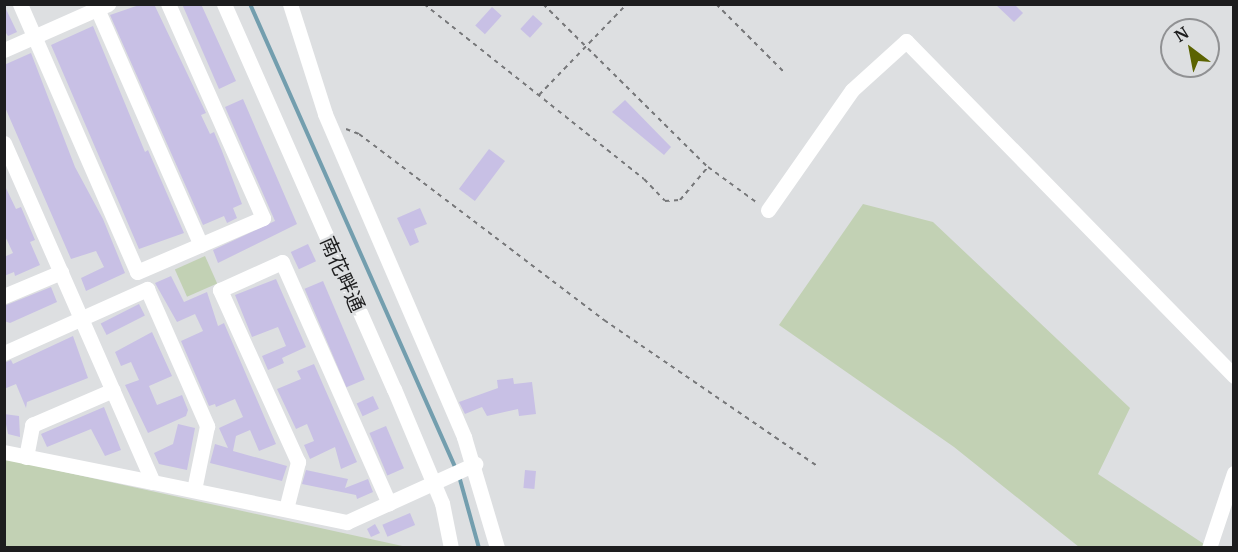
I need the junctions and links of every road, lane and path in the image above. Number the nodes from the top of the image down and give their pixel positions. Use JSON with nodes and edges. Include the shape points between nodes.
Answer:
{"nodes":[{"id":1,"x":20,"y":4,"type":"edge"},
{"id":2,"x":168,"y":4,"type":"edge"},
{"id":3,"x":224,"y":4,"type":"edge"},
{"id":4,"x":290,"y":4,"type":"edge"},
{"id":5,"x":424,"y":4,"type":"edge"},
{"id":6,"x":543,"y":4,"type":"edge"},
{"id":7,"x":627,"y":4,"type":"edge"},
{"id":8,"x":716,"y":4,"type":"edge"},
{"id":9,"x":100,"y":6,"type":"edge"},
{"id":10,"x":34,"y":37,"type":"junction"},
{"id":11,"x":585,"y":46,"type":"junction"},
{"id":12,"x":4,"y":50,"type":"edge"},
{"id":13,"x":783,"y":71,"type":"dead end"},
{"id":14,"x":539,"y":94,"type":"junction"},
{"id":15,"x":329,"y":122,"type":"junction"},
{"id":16,"x":4,"y":143,"type":"edge"},
{"id":17,"x":708,"y":167,"type":"junction"},
{"id":18,"x":768,"y":210,"type":"joint"},
{"id":19,"x":201,"y":245,"type":"junction"},
{"id":20,"x":61,"y":272,"type":"junction"},
{"id":21,"x":4,"y":296,"type":"edge"},
{"id":22,"x":81,"y":318,"type":"junction"},
{"id":23,"x":4,"y":353,"type":"edge"},
{"id":24,"x":1233,"y":376,"type":"edge"},
{"id":25,"x":113,"y":390,"type":"junction"},
{"id":26,"x":4,"y":452,"type":"edge"},
{"id":27,"x":26,"y":457,"type":"junction"},
{"id":28,"x":470,"y":467,"type":"junction"},
{"id":29,"x":819,"y":467,"type":"dead end"},
{"id":30,"x":1233,"y":473,"type":"edge"},
{"id":31,"x":153,"y":482,"type":"junction"},
{"id":32,"x":433,"y":483,"type":"junction"},
{"id":33,"x":194,"y":490,"type":"junction"},
{"id":34,"x":388,"y":503,"type":"junction"},
{"id":35,"x":286,"y":509,"type":"junction"},
{"id":36,"x":452,"y":548,"type":"edge"},
{"id":37,"x":497,"y":548,"type":"edge"},
{"id":38,"x":1209,"y":548,"type":"edge"}],
"edges":[{"from":1,"to":10,"type":"street"},
{"from":2,"to":19,"type":"street","via":[[264,218]]},
{"from":3,"to":32,"type":"street","name":"南花畔通"},
{"from":4,"to":15,"type":"street"},
{"from":5,"to":14,"type":"path"},
{"from":6,"to":11,"type":"path"},
{"from":7,"to":11,"type":"path"},
{"from":8,"to":13,"type":"path"},
{"from":9,"to":10,"type":"street"},
{"from":9,"to":19,"type":"street"},
{"from":10,"to":12,"type":"street"},
{"from":10,"to":19,"type":"street","via":[[137,272]]},
{"from":11,"to":14,"type":"path"},
{"from":11,"to":17,"type":"path"},
{"from":14,"to":17,"type":"path","via":[[644,179],[665,201],[680,200]]},
{"from":15,"to":28,"type":"street"},
{"from":15,"to":29,"type":"path","via":[[359,134],[604,320]]},
{"from":16,"to":20,"type":"street"},
{"from":17,"to":18,"type":"path"},
{"from":18,"to":24,"type":"street","via":[[852,90],[906,41]]},
{"from":20,"to":21,"type":"street"},
{"from":20,"to":22,"type":"street"},
{"from":22,"to":23,"type":"street"},
{"from":22,"to":25,"type":"street"},
{"from":22,"to":33,"type":"street","via":[[147,289],[207,426]]},
{"from":25,"to":27,"type":"street","via":[[32,425]]},
{"from":25,"to":31,"type":"street"},
{"from":26,"to":27,"type":"street"},
{"from":27,"to":31,"type":"street"},
{"from":28,"to":32,"type":"street"},
{"from":28,"to":37,"type":"street"},
{"from":30,"to":38,"type":"street"},
{"from":31,"to":33,"type":"street"},
{"from":32,"to":34,"type":"street"},
{"from":32,"to":36,"type":"street","name":"南花畔通"},
{"from":33,"to":35,"type":"street"},
{"from":34,"to":35,"type":"street","via":[[347,522]]},
{"from":34,"to":35,"type":"street","via":[[282,261],[220,290],[298,462]]}]}
